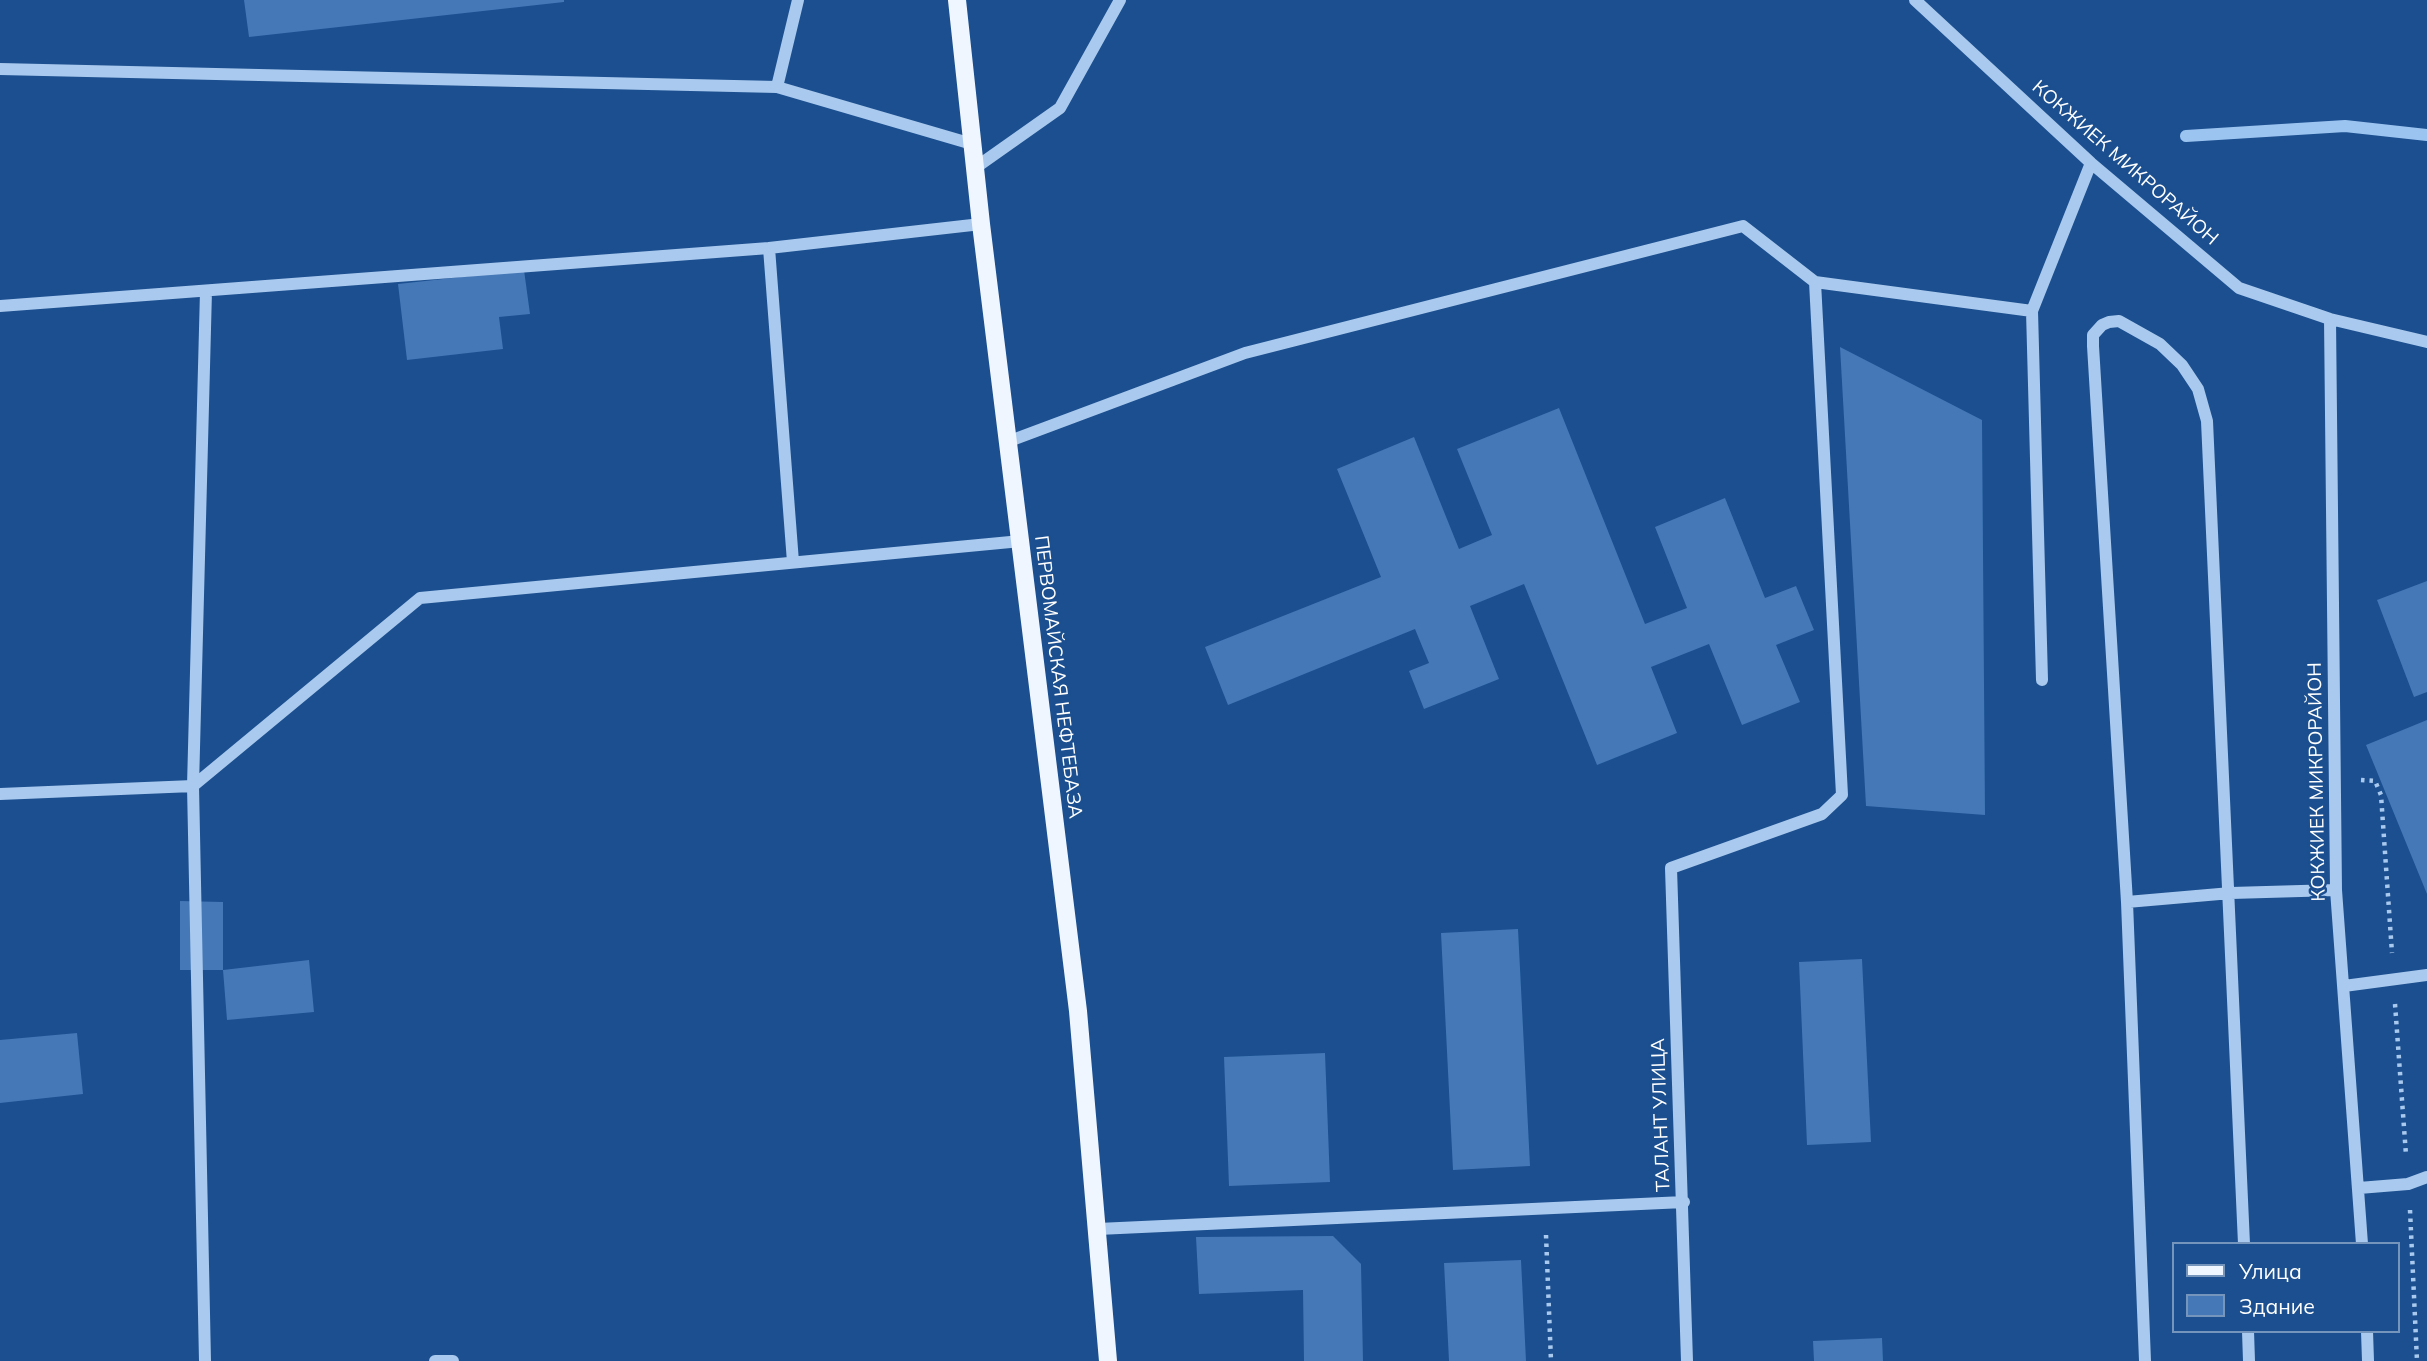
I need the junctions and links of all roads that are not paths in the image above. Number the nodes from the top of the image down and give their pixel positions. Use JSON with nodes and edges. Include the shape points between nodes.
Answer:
{"nodes":[{"id":1,"x":798,"y":0,"type":"edge"},
{"id":2,"x":957,"y":0,"type":"edge"},
{"id":3,"x":1120,"y":0,"type":"edge"},
{"id":4,"x":1915,"y":0,"type":"edge"},
{"id":5,"x":0,"y":69,"type":"edge"},
{"id":6,"x":777,"y":87,"type":"junction"},
{"id":7,"x":972,"y":144,"type":"junction"},
{"id":8,"x":2091,"y":163,"type":"junction"},
{"id":9,"x":975,"y":168,"type":"junction"},
{"id":10,"x":981,"y":224,"type":"junction"},
{"id":11,"x":769,"y":248,"type":"junction"},
{"id":12,"x":1815,"y":282,"type":"junction"},
{"id":13,"x":206,"y":291,"type":"junction"},
{"id":14,"x":0,"y":306,"type":"edge"},
{"id":15,"x":2032,"y":310,"type":"junction"},
{"id":16,"x":2330,"y":319,"type":"junction"},
{"id":17,"x":2427,"y":342,"type":"edge"},
{"id":18,"x":1007,"y":442,"type":"junction"},
{"id":19,"x":1021,"y":541,"type":"junction"},
{"id":20,"x":793,"y":562,"type":"junction"},
{"id":21,"x":2042,"y":680,"type":"dead end"},
{"id":22,"x":193,"y":786,"type":"junction"},
{"id":23,"x":0,"y":794,"type":"edge"},
{"id":24,"x":2336,"y":890,"type":"junction"},
{"id":25,"x":2231,"y":893,"type":"junction"},
{"id":26,"x":2127,"y":902,"type":"junction"},
{"id":27,"x":2427,"y":975,"type":"edge"},
{"id":28,"x":2344,"y":986,"type":"junction"},
{"id":29,"x":2427,"y":1177,"type":"edge"},
{"id":30,"x":2359,"y":1188,"type":"junction"},
{"id":31,"x":1684,"y":1202,"type":"junction"},
{"id":32,"x":1098,"y":1229,"type":"junction"},
{"id":33,"x":2244,"y":1242,"type":"edge"},
{"id":34,"x":2362,"y":1242,"type":"edge"},
{"id":35,"x":2248,"y":1333,"type":"edge"},
{"id":36,"x":2367,"y":1333,"type":"edge"},
{"id":37,"x":205,"y":1361,"type":"edge"},
{"id":38,"x":435,"y":1361,"type":"edge"},
{"id":39,"x":453,"y":1361,"type":"edge"},
{"id":40,"x":1108,"y":1361,"type":"edge"},
{"id":41,"x":1687,"y":1361,"type":"edge"},
{"id":42,"x":2145,"y":1361,"type":"edge"},
{"id":43,"x":2249,"y":1361,"type":"edge"},
{"id":44,"x":2368,"y":1361,"type":"edge"}],
"edges":[{"from":1,"to":6,"type":"street"},
{"from":2,"to":7,"type":"main road","name":"ПЕРВОМАЙСКАЯ НЕФТЕБАЗА"},
{"from":3,"to":9,"type":"street","via":[[1060,108]]},
{"from":4,"to":8,"type":"street","name":"КОКЖИЕК МИКРОРАЙОН"},
{"from":5,"to":6,"type":"street"},
{"from":6,"to":7,"type":"street"},
{"from":7,"to":9,"type":"main road","name":"ПЕРВОМАЙСКАЯ НЕФТЕБАЗА"},
{"from":8,"to":15,"type":"street"},
{"from":8,"to":16,"type":"street","name":"КОКЖИЕК МИКРОРАЙОН","via":[[2239,288]]},
{"from":9,"to":10,"type":"main road","name":"ПЕРВОМАЙСКАЯ НЕФТЕБАЗА"},
{"from":10,"to":11,"type":"street"},
{"from":10,"to":18,"type":"main road","name":"ПЕРВОМАЙСКАЯ НЕФТЕБАЗА"},
{"from":11,"to":13,"type":"street"},
{"from":11,"to":20,"type":"street"},
{"from":12,"to":15,"type":"street"},
{"from":12,"to":18,"type":"street","via":[[1742,226],[1245,353]]},
{"from":12,"to":31,"type":"street","name":"ТАЛАНТ УЛИЦА","via":[[1842,795],[1822,814],[1671,868]]},
{"from":13,"to":14,"type":"street"},
{"from":13,"to":22,"type":"street"},
{"from":15,"to":21,"type":"street"},
{"from":16,"to":17,"type":"street","name":"КОКЖИЕК МИКРОРАЙОН"},
{"from":16,"to":24,"type":"street","name":"КОКЖИЕК МИКРОРАЙОН"},
{"from":18,"to":19,"type":"main road","name":"ПЕРВОМАЙСКАЯ НЕФТЕБАЗА"},
{"from":19,"to":20,"type":"street"},
{"from":19,"to":32,"type":"main road","name":"ПЕРВОМАЙСКАЯ НЕФТЕБАЗА","via":[[1078,1011]]},
{"from":20,"to":22,"type":"street","via":[[420,598]]},
{"from":22,"to":23,"type":"street"},
{"from":22,"to":37,"type":"street"},
{"from":24,"to":25,"type":"street"},
{"from":24,"to":28,"type":"street","name":"КОКЖИЕК МИКРОРАЙОН"},
{"from":25,"to":26,"type":"street"},
{"from":25,"to":26,"type":"street","via":[[2207,421],[2198,389],[2182,365],[2160,344],[2119,321],[2102,325],[2093,335],[2093,346]]},
{"from":25,"to":33,"type":"street"},
{"from":26,"to":42,"type":"street"},
{"from":27,"to":28,"type":"street"},
{"from":28,"to":30,"type":"street","name":"КОКЖИЕК МИКРОРАЙОН"},
{"from":29,"to":30,"type":"street","via":[[2408,1184]]},
{"from":30,"to":34,"type":"street","name":"КОКЖИЕК МИКРОРАЙОН"},
{"from":31,"to":32,"type":"street"},
{"from":31,"to":41,"type":"street","name":"ТАЛАНТ УЛИЦА"},
{"from":32,"to":40,"type":"main road","name":"ПЕРВОМАЙСКАЯ НЕФТЕБАЗА"},
{"from":35,"to":43,"type":"street"},
{"from":36,"to":44,"type":"street"},
{"from":38,"to":39,"type":"street"}]}
